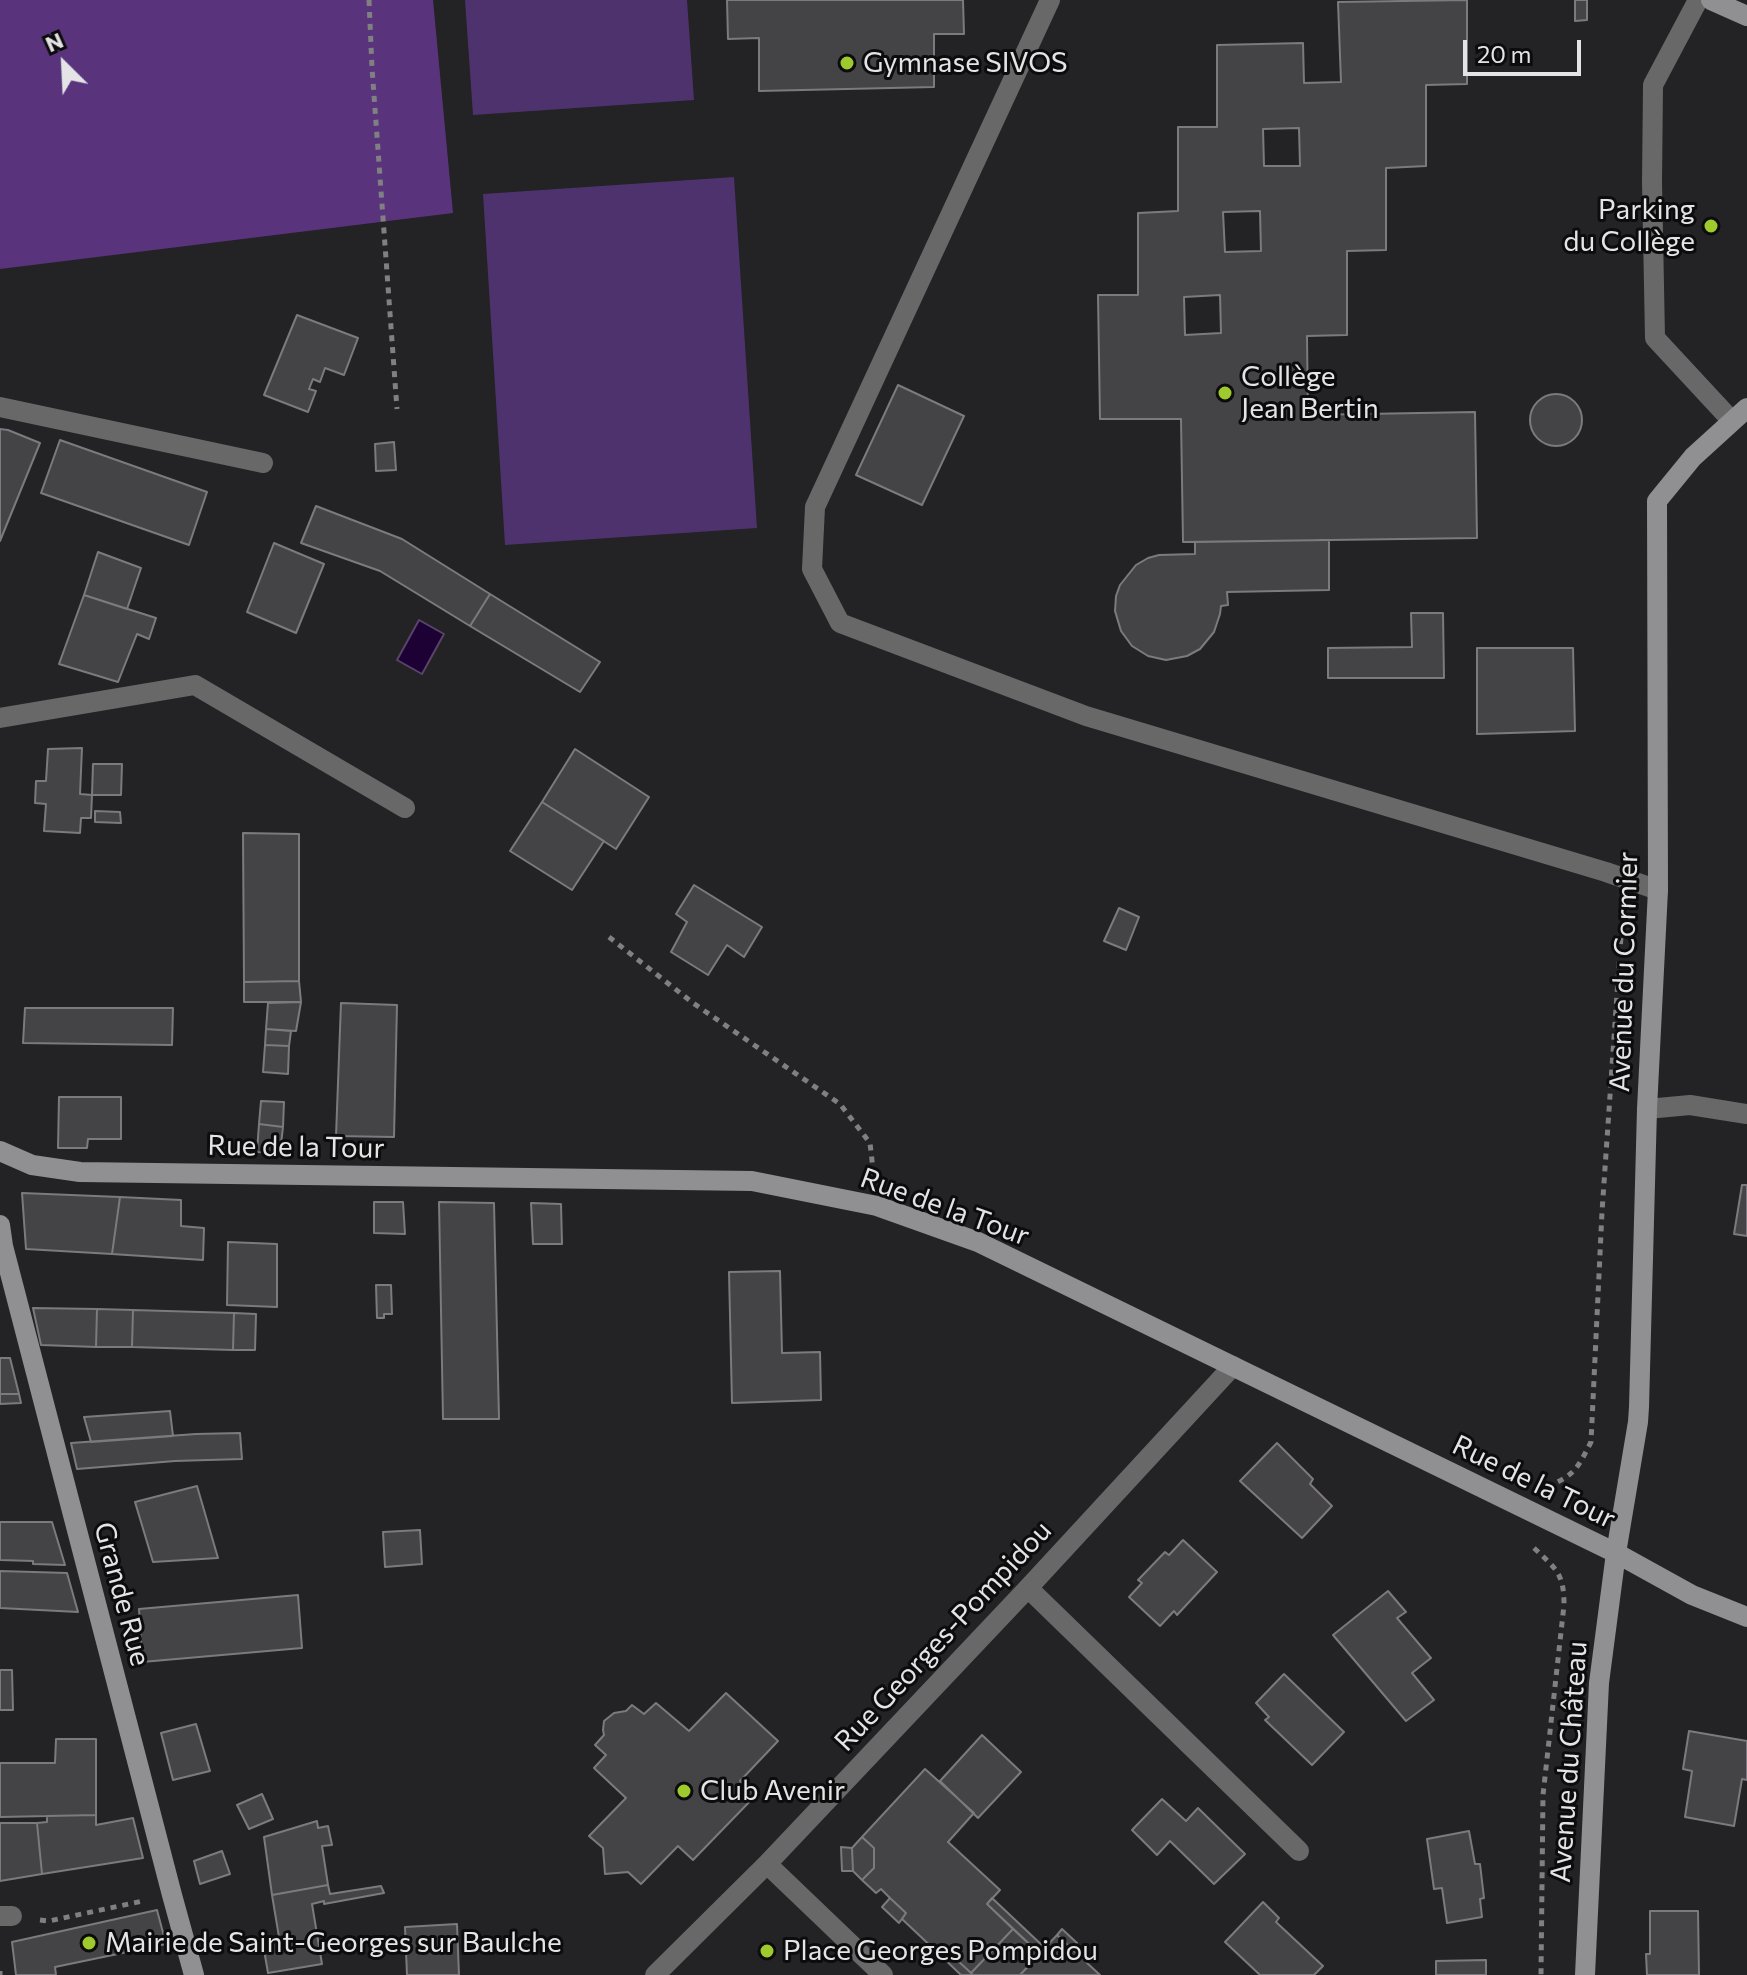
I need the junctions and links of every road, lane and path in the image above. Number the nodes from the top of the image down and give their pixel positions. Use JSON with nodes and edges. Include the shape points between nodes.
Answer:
{"nodes":[{"id":1,"x":369,"y":0,"type":"edge"},
{"id":2,"x":1050,"y":0,"type":"edge"},
{"id":3,"x":1698,"y":0,"type":"edge"},
{"id":4,"x":1711,"y":0,"type":"edge"},
{"id":5,"x":1747,"y":16,"type":"edge"},
{"id":6,"x":0,"y":407,"type":"edge"},
{"id":7,"x":397,"y":409,"type":"dead end"},
{"id":8,"x":1740,"y":414,"type":"edge"},
{"id":9,"x":263,"y":463,"type":"dead end"},
{"id":10,"x":0,"y":718,"type":"edge"},
{"id":11,"x":405,"y":808,"type":"dead end"},
{"id":12,"x":1625,"y":880,"type":"junction"},
{"id":13,"x":1658,"y":890,"type":"junction"},
{"id":14,"x":609,"y":937,"type":"dead end"},
{"id":15,"x":1647,"y":1109,"type":"junction"},
{"id":16,"x":1747,"y":1114,"type":"edge"},
{"id":17,"x":0,"y":1151,"type":"edge"},
{"id":18,"x":877,"y":1206,"type":"junction"},
{"id":19,"x":0,"y":1225,"type":"edge"},
{"id":20,"x":1233,"y":1366,"type":"junction"},
{"id":21,"x":1537,"y":1484,"type":"dead end"},
{"id":22,"x":1530,"y":1544,"type":"dead end"},
{"id":23,"x":1616,"y":1553,"type":"junction"},
{"id":24,"x":1028,"y":1588,"type":"junction"},
{"id":25,"x":1747,"y":1617,"type":"edge"},
{"id":26,"x":1299,"y":1851,"type":"dead end"},
{"id":27,"x":767,"y":1864,"type":"junction"},
{"id":28,"x":172,"y":1895,"type":"junction"},
{"id":29,"x":6,"y":1916,"type":"edge"},
{"id":30,"x":194,"y":1975,"type":"edge"},
{"id":31,"x":655,"y":1975,"type":"edge"},
{"id":32,"x":883,"y":1975,"type":"edge"},
{"id":33,"x":1541,"y":1975,"type":"edge"},
{"id":34,"x":1585,"y":1975,"type":"edge"}],
"edges":[{"from":1,"to":7,"type":"path"},
{"from":2,"to":12,"type":"street","via":[[815,507],[812,569],[840,623],[1086,716]]},
{"from":3,"to":8,"type":"street","name":"Avenue du Cormier","via":[[1653,85],[1655,338]]},
{"from":4,"to":5,"type":"street"},
{"from":6,"to":9,"type":"street"},
{"from":8,"to":13,"type":"street","name":"Avenue du Cormier","via":[[1693,457],[1657,501]]},
{"from":10,"to":11,"type":"street","via":[[195,685]]},
{"from":12,"to":13,"type":"street"},
{"from":12,"to":21,"type":"path","via":[[1591,1442],[1566,1478],[1547,1487]]},
{"from":13,"to":15,"type":"street","name":"Avenue du Cormier"},
{"from":14,"to":18,"type":"path","via":[[693,1003],[840,1104],[870,1143]]},
{"from":15,"to":16,"type":"street","via":[[1690,1105]]},
{"from":15,"to":23,"type":"street","name":"Avenue du Cormier","via":[[1638,1422]]},
{"from":17,"to":18,"type":"street","name":"Rue de la Tour","via":[[32,1165],[80,1172],[752,1181]]},
{"from":18,"to":20,"type":"street","name":"Rue de la Tour","via":[[978,1242]]},
{"from":19,"to":28,"type":"street","name":"Grande Rue"},
{"from":20,"to":23,"type":"street","name":"Rue de la Tour"},
{"from":20,"to":24,"type":"street","name":"Rue Georges-Pompidou"},
{"from":22,"to":33,"type":"path","via":[[1558,1571],[1564,1586],[1543,1795]]},
{"from":23,"to":25,"type":"street","name":"Rue de la Tour","via":[[1692,1595]]},
{"from":23,"to":34,"type":"street","name":"Avenue du Château","via":[[1599,1683]]},
{"from":24,"to":26,"type":"street"},
{"from":24,"to":27,"type":"street","name":"Rue Georges-Pompidou"},
{"from":27,"to":31,"type":"street","name":"Rue Georges-Pompidou"},
{"from":27,"to":32,"type":"street"},
{"from":28,"to":29,"type":"path","via":[[49,1921]]},
{"from":28,"to":30,"type":"street","name":"Grande Rue"}]}
